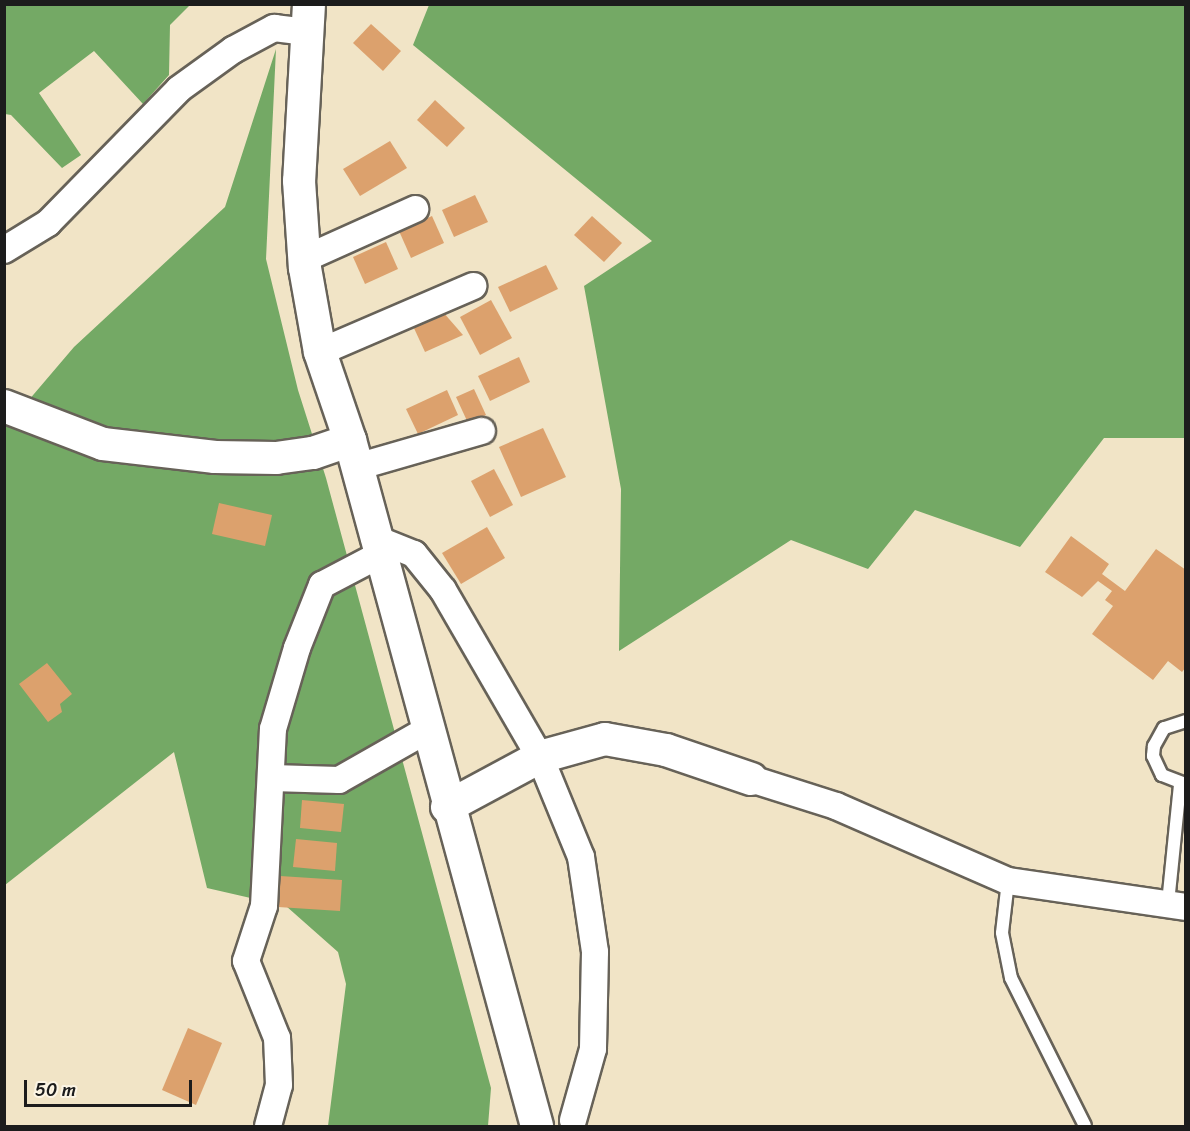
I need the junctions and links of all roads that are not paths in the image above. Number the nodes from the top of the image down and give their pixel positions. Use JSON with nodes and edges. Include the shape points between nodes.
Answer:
{"nodes":[{"id":1,"x":308,"y":18,"type":"edge"},
{"id":2,"x":415,"y":209,"type":"dead end"},
{"id":3,"x":4,"y":250,"type":"edge"},
{"id":4,"x":304,"y":259,"type":"junction"},
{"id":5,"x":473,"y":286,"type":"dead end"},
{"id":6,"x":320,"y":352,"type":"junction"},
{"id":7,"x":4,"y":405,"type":"edge"},
{"id":8,"x":482,"y":431,"type":"dead end"},
{"id":9,"x":354,"y":453,"type":"junction"},
{"id":10,"x":377,"y":547,"type":"junction"},
{"id":11,"x":1185,"y":721,"type":"edge"},
{"id":12,"x":427,"y":730,"type":"junction"},
{"id":13,"x":540,"y":757,"type":"junction"},
{"id":14,"x":272,"y":778,"type":"junction"},
{"id":15,"x":751,"y":779,"type":"joint"},
{"id":16,"x":1183,"y":784,"type":"edge"},
{"id":17,"x":447,"y":807,"type":"junction"},
{"id":18,"x":1008,"y":881,"type":"junction"},
{"id":19,"x":1177,"y":905,"type":"edge"},
{"id":20,"x":573,"y":1120,"type":"dead end"},
{"id":21,"x":268,"y":1126,"type":"edge"},
{"id":22,"x":537,"y":1126,"type":"edge"},
{"id":23,"x":1085,"y":1126,"type":"edge"}],
"edges":[{"from":1,"to":3,"type":"street","via":[[274,28],[224,56],[179,89],[48,224]]},
{"from":1,"to":4,"type":"street","via":[[299,181]]},
{"from":2,"to":4,"type":"street"},
{"from":4,"to":6,"type":"street"},
{"from":5,"to":6,"type":"street"},
{"from":6,"to":9,"type":"street"},
{"from":7,"to":9,"type":"street","via":[[104,444],[215,457]]},
{"from":8,"to":9,"type":"street"},
{"from":9,"to":10,"type":"street"},
{"from":10,"to":12,"type":"street"},
{"from":10,"to":13,"type":"street","via":[[414,554],[443,590]]},
{"from":10,"to":14,"type":"street","via":[[322,585],[297,648],[273,729]]},
{"from":11,"to":16,"type":"lane","via":[[1164,728],[1153,756],[1162,775]]},
{"from":12,"to":14,"type":"street","via":[[339,780]]},
{"from":12,"to":17,"type":"street"},
{"from":13,"to":15,"type":"street","via":[[605,739],[666,750]]},
{"from":13,"to":17,"type":"street"},
{"from":13,"to":20,"type":"street","via":[[581,857],[595,952],[592,1049]]},
{"from":14,"to":21,"type":"street","via":[[264,906],[246,961],[277,1038],[279,1084]]},
{"from":15,"to":18,"type":"street","via":[[836,806]]},
{"from":16,"to":19,"type":"lane"},
{"from":17,"to":22,"type":"street"},
{"from":18,"to":19,"type":"street"},
{"from":18,"to":23,"type":"lane","via":[[1002,933],[1011,978]]}]}
